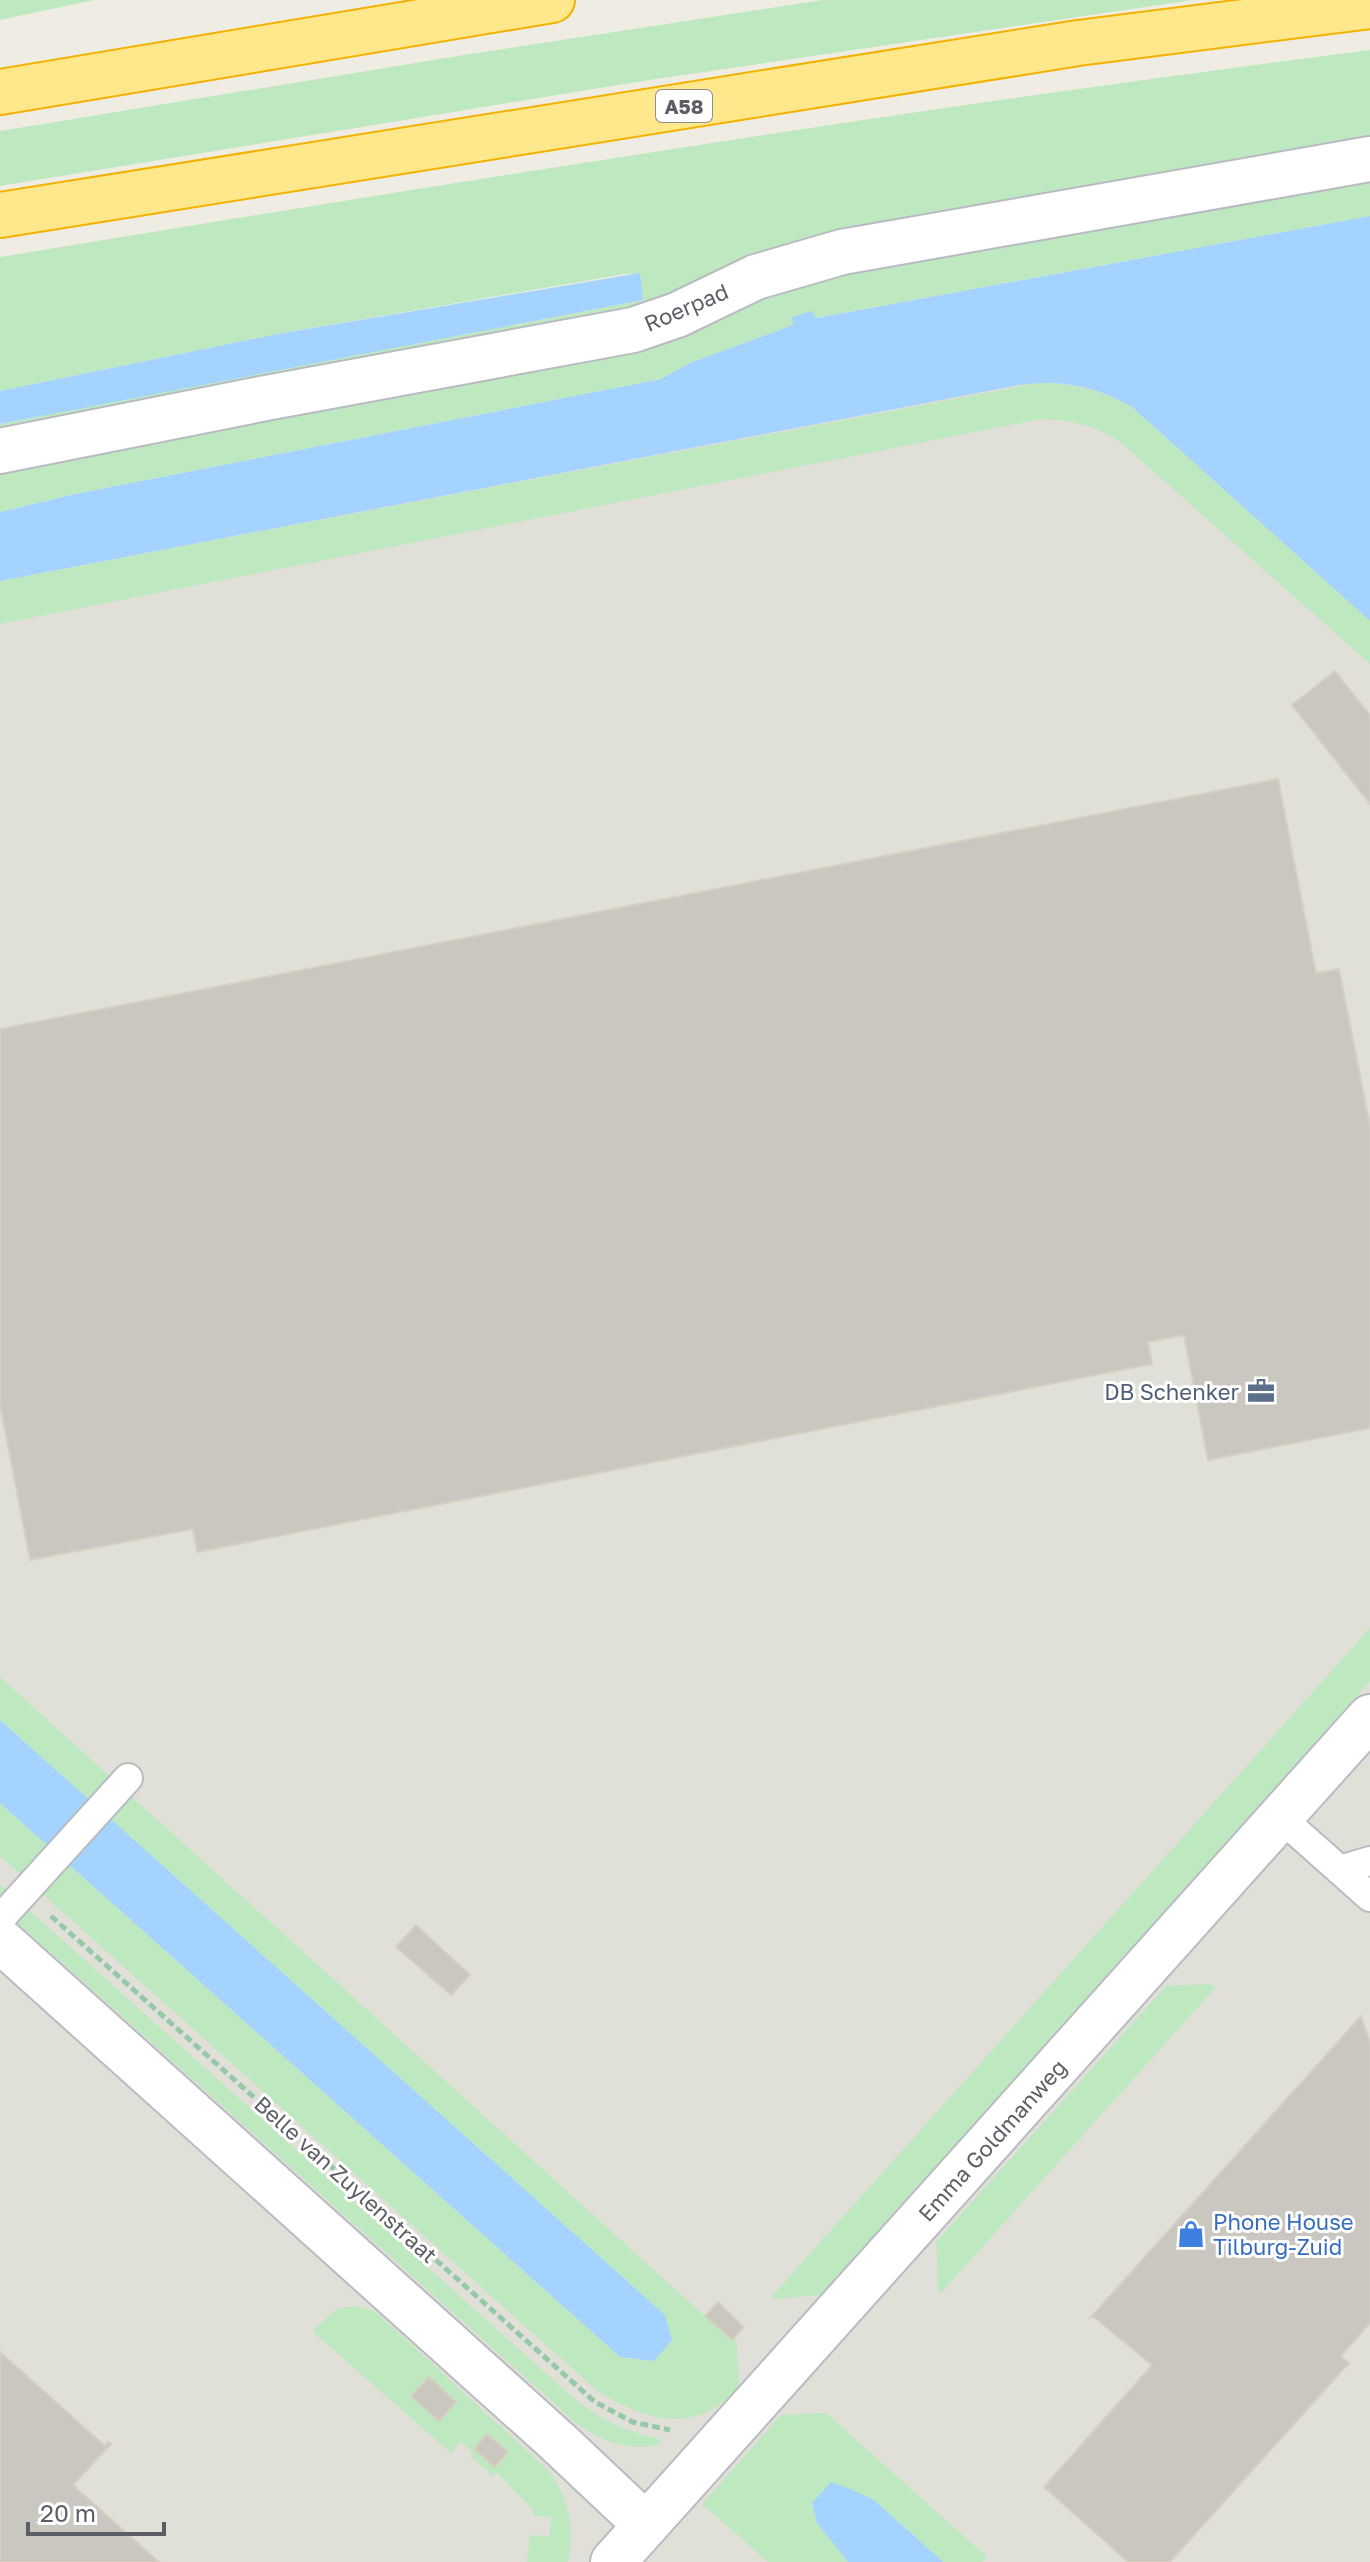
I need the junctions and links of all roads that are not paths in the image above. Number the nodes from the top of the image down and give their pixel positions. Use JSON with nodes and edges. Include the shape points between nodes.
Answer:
{"nodes":[{"id":1,"x":552,"y":0,"type":"edge"},
{"id":2,"x":1370,"y":6,"type":"edge"},
{"id":3,"x":0,"y":92,"type":"edge"},
{"id":4,"x":1370,"y":159,"type":"edge"},
{"id":5,"x":0,"y":215,"type":"edge"},
{"id":6,"x":0,"y":451,"type":"edge"},
{"id":7,"x":1370,"y":1717,"type":"edge"},
{"id":8,"x":128,"y":1778,"type":"dead end"},
{"id":9,"x":1280,"y":1817,"type":"junction"},
{"id":10,"x":1370,"y":1861,"type":"edge"},
{"id":11,"x":1340,"y":1870,"type":"junction"},
{"id":12,"x":1370,"y":1897,"type":"edge"},
{"id":13,"x":0,"y":1919,"type":"edge"},
{"id":14,"x":0,"y":1940,"type":"edge"},
{"id":15,"x":646,"y":2525,"type":"junction"},
{"id":16,"x":613,"y":2562,"type":"edge"}],
"edges":[{"from":1,"to":3,"type":"highway"},
{"from":2,"to":5,"type":"highway","number":"A58","via":[[1078,43]]},
{"from":4,"to":6,"type":"street","name":"Roerpad","via":[[842,252],[756,277],[633,330]]},
{"from":7,"to":9,"type":"street","name":"Emma Goldmanweg"},
{"from":8,"to":13,"type":"lane"},
{"from":9,"to":11,"type":"lane"},
{"from":9,"to":15,"type":"street","name":"Emma Goldmanweg"},
{"from":10,"to":11,"type":"lane"},
{"from":11,"to":12,"type":"lane"},
{"from":14,"to":15,"type":"street"},
{"from":15,"to":16,"type":"street","name":"Emma Goldmanweg"}]}
